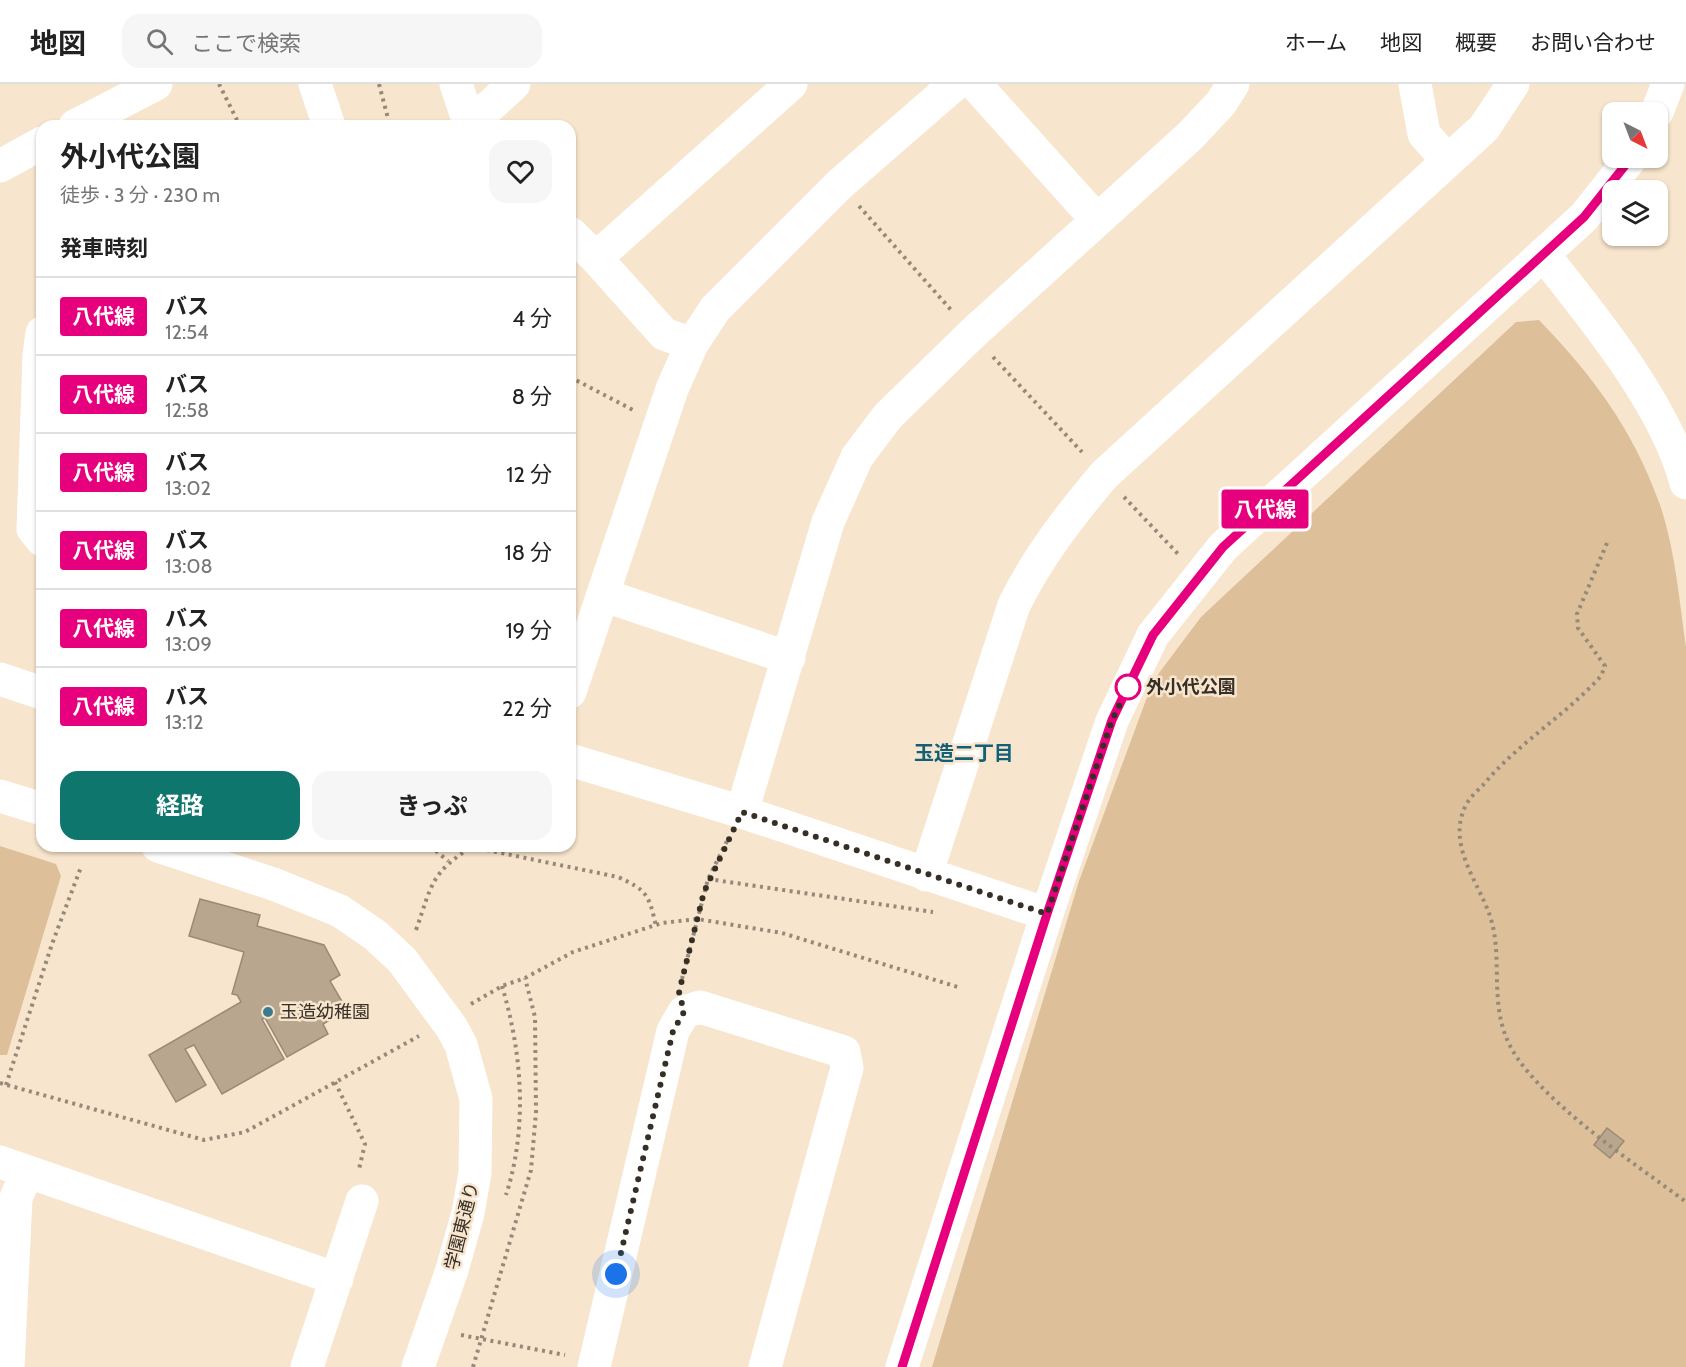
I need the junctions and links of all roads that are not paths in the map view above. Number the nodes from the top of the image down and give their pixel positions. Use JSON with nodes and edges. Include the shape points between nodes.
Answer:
{"nodes":[{"id":1,"x":156,"y":84,"type":"edge"},
{"id":2,"x":315,"y":84,"type":"edge"},
{"id":3,"x":456,"y":84,"type":"edge"},
{"id":4,"x":514,"y":84,"type":"edge"},
{"id":5,"x":792,"y":84,"type":"edge"},
{"id":6,"x":955,"y":84,"type":"edge"},
{"id":7,"x":975,"y":84,"type":"edge"},
{"id":8,"x":1233,"y":84,"type":"edge"},
{"id":9,"x":1415,"y":84,"type":"edge"},
{"id":10,"x":1513,"y":84,"type":"edge"},
{"id":11,"x":1668,"y":84,"type":"edge"},
{"id":12,"x":1661,"y":102,"type":"edge"},
{"id":13,"x":128,"y":113,"type":"edge"},
{"id":14,"x":99,"y":120,"type":"edge"},
{"id":15,"x":327,"y":120,"type":"edge"},
{"id":16,"x":468,"y":120,"type":"edge"},
{"id":17,"x":473,"y":120,"type":"edge"},
{"id":18,"x":36,"y":146,"type":"edge"},
{"id":19,"x":1447,"y":160,"type":"junction"},
{"id":20,"x":0,"y":166,"type":"edge"},
{"id":21,"x":1623,"y":168,"type":"edge"},
{"id":22,"x":1097,"y":220,"type":"junction"},
{"id":23,"x":576,"y":239,"type":"edge"},
{"id":24,"x":1543,"y":254,"type":"junction"},
{"id":25,"x":596,"y":258,"type":"junction"},
{"id":26,"x":692,"y":344,"type":"junction"},
{"id":27,"x":36,"y":442,"type":"edge"},
{"id":28,"x":1686,"y":483,"type":"edge"},
{"id":29,"x":36,"y":533,"type":"edge"},
{"id":30,"x":603,"y":595,"type":"junction"},
{"id":31,"x":789,"y":658,"type":"junction"},
{"id":32,"x":576,"y":674,"type":"edge"},
{"id":33,"x":0,"y":679,"type":"edge"},
{"id":34,"x":36,"y":691,"type":"edge"},
{"id":35,"x":576,"y":762,"type":"edge"},
{"id":36,"x":0,"y":796,"type":"edge"},
{"id":37,"x":36,"y":807,"type":"edge"},
{"id":38,"x":742,"y":812,"type":"junction"},
{"id":39,"x":176,"y":852,"type":"edge"},
{"id":40,"x":926,"y":875,"type":"junction"},
{"id":41,"x":1047,"y":914,"type":"junction"},
{"id":42,"x":14,"y":1167,"type":"edge"},
{"id":43,"x":362,"y":1201,"type":"dead end"},
{"id":44,"x":337,"y":1279,"type":"junction"},
{"id":45,"x":601,"y":1365,"type":"edge"},
{"id":46,"x":8,"y":1367,"type":"edge"},
{"id":47,"x":308,"y":1367,"type":"edge"},
{"id":48,"x":418,"y":1367,"type":"edge"},
{"id":49,"x":765,"y":1367,"type":"edge"},
{"id":50,"x":902,"y":1367,"type":"edge"}],
"edges":[{"from":1,"to":13,"type":"street"},
{"from":2,"to":15,"type":"street"},
{"from":3,"to":16,"type":"street"},
{"from":4,"to":17,"type":"street"},
{"from":5,"to":25,"type":"street"},
{"from":6,"to":26,"type":"street","via":[[840,184],[715,309]]},
{"from":7,"to":22,"type":"street"},
{"from":8,"to":22,"type":"street","via":[[1190,136]]},
{"from":9,"to":19,"type":"street","via":[[1424,134]]},
{"from":10,"to":19,"type":"street","via":[[1484,128]]},
{"from":11,"to":12,"type":"street"},
{"from":13,"to":14,"type":"street"},
{"from":18,"to":20,"type":"street"},
{"from":19,"to":40,"type":"street","via":[[1104,475],[1055,533],[1014,605]]},
{"from":21,"to":24,"type":"street","via":[[1584,217]]},
{"from":22,"to":31,"type":"street","via":[[888,416],[857,457],[828,522]]},
{"from":23,"to":25,"type":"street"},
{"from":24,"to":28,"type":"street","via":[[1646,392]]},
{"from":24,"to":41,"type":"street","via":[[1223,547],[1153,635],[1112,720]]},
{"from":25,"to":26,"type":"street","via":[[664,334]]},
{"from":26,"to":30,"type":"street","via":[[661,422]]},
{"from":27,"to":29,"type":"street"},
{"from":30,"to":31,"type":"street"},
{"from":30,"to":32,"type":"street"},
{"from":31,"to":38,"type":"street"},
{"from":33,"to":34,"type":"street"},
{"from":35,"to":38,"type":"street"},
{"from":36,"to":37,"type":"street"},
{"from":38,"to":40,"type":"street"},
{"from":39,"to":48,"type":"street","name":"学園東通り","via":[[340,911],[375,935],[408,948],[461,1046],[476,1099],[475,1173],[455,1258]]},
{"from":40,"to":41,"type":"street"},
{"from":41,"to":50,"type":"street"},
{"from":42,"to":44,"type":"street"},
{"from":42,"to":46,"type":"street"},
{"from":43,"to":44,"type":"street"},
{"from":44,"to":47,"type":"street"},
{"from":45,"to":49,"type":"street","via":[[673,1031],[684,1012],[700,1007],[844,1052],[847,1068]]}]}
